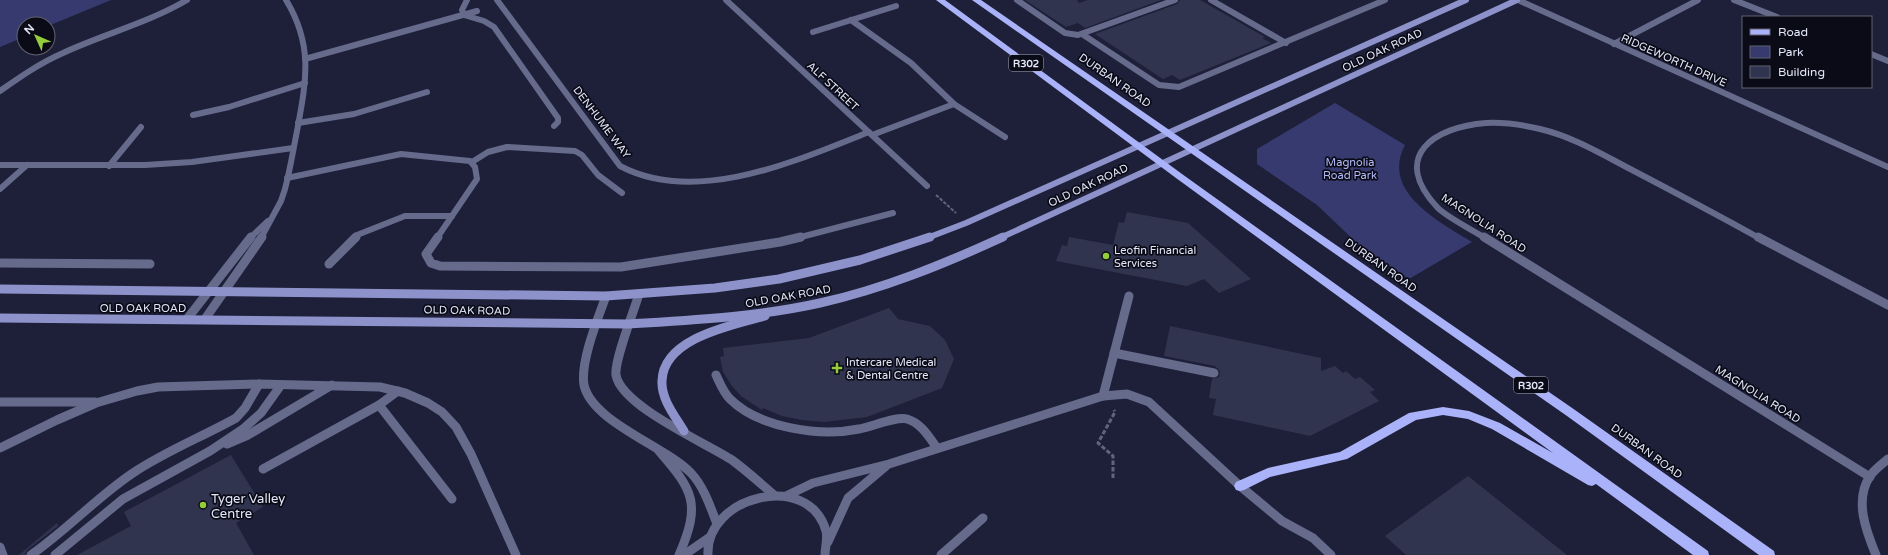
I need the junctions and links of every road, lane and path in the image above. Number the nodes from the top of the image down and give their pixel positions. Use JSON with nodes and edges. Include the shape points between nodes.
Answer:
{"nodes":[{"id":1,"x":187,"y":0,"type":"edge"},
{"id":2,"x":286,"y":0,"type":"edge"},
{"id":3,"x":466,"y":0,"type":"edge"},
{"id":4,"x":498,"y":0,"type":"edge"},
{"id":5,"x":726,"y":0,"type":"edge"},
{"id":6,"x":940,"y":0,"type":"edge"},
{"id":7,"x":976,"y":0,"type":"edge"},
{"id":8,"x":1017,"y":0,"type":"edge"},
{"id":9,"x":1175,"y":0,"type":"edge"},
{"id":10,"x":1211,"y":0,"type":"edge"},
{"id":11,"x":1385,"y":0,"type":"edge"},
{"id":12,"x":1466,"y":0,"type":"edge"},
{"id":13,"x":1517,"y":0,"type":"edge"},
{"id":14,"x":1698,"y":0,"type":"edge"},
{"id":15,"x":1734,"y":0,"type":"edge"},
{"id":16,"x":896,"y":6,"type":"dead end"},
{"id":17,"x":477,"y":11,"type":"dead end"},
{"id":18,"x":464,"y":15,"type":"junction"},
{"id":19,"x":1774,"y":16,"type":"edge"},
{"id":20,"x":851,"y":20,"type":"junction"},
{"id":21,"x":813,"y":32,"type":"dead end"},
{"id":22,"x":1082,"y":34,"type":"junction"},
{"id":23,"x":1286,"y":43,"type":"junction"},
{"id":24,"x":1614,"y":44,"type":"junction"},
{"id":25,"x":1872,"y":54,"type":"edge"},
{"id":26,"x":305,"y":59,"type":"junction"},
{"id":27,"x":1888,"y":61,"type":"edge"},
{"id":28,"x":305,"y":83,"type":"junction"},
{"id":29,"x":0,"y":91,"type":"edge"},
{"id":30,"x":427,"y":92,"type":"dead end"},
{"id":31,"x":954,"y":104,"type":"junction"},
{"id":32,"x":193,"y":115,"type":"dead end"},
{"id":33,"x":298,"y":123,"type":"junction"},
{"id":34,"x":554,"y":126,"type":"dead end"},
{"id":35,"x":141,"y":128,"type":"dead end"},
{"id":36,"x":1167,"y":133,"type":"junction"},
{"id":37,"x":870,"y":134,"type":"junction"},
{"id":38,"x":1005,"y":137,"type":"dead end"},
{"id":39,"x":1138,"y":146,"type":"junction"},
{"id":40,"x":293,"y":148,"type":"junction"},
{"id":41,"x":1192,"y":149,"type":"junction"},
{"id":42,"x":472,"y":162,"type":"junction"},
{"id":43,"x":1162,"y":163,"type":"junction"},
{"id":44,"x":0,"y":165,"type":"edge"},
{"id":45,"x":27,"y":165,"type":"junction"},
{"id":46,"x":110,"y":166,"type":"junction"},
{"id":47,"x":1888,"y":167,"type":"edge"},
{"id":48,"x":288,"y":178,"type":"junction"},
{"id":49,"x":927,"y":186,"type":"joint"},
{"id":50,"x":0,"y":189,"type":"edge"},
{"id":51,"x":622,"y":193,"type":"dead end"},
{"id":52,"x":893,"y":213,"type":"dead end"},
{"id":53,"x":452,"y":216,"type":"junction"},
{"id":54,"x":270,"y":219,"type":"junction"},
{"id":55,"x":966,"y":223,"type":"junction"},
{"id":56,"x":0,"y":254,"type":"edge"},
{"id":57,"x":0,"y":263,"type":"edge"},
{"id":58,"x":150,"y":264,"type":"dead end"},
{"id":59,"x":329,"y":264,"type":"dead end"},
{"id":60,"x":0,"y":289,"type":"edge"},
{"id":61,"x":207,"y":291,"type":"junction"},
{"id":62,"x":224,"y":291,"type":"junction"},
{"id":63,"x":639,"y":294,"type":"junction"},
{"id":64,"x":606,"y":296,"type":"junction"},
{"id":65,"x":1129,"y":296,"type":"dead end"},
{"id":66,"x":1888,"y":305,"type":"edge"},
{"id":67,"x":790,"y":308,"type":"junction"},
{"id":68,"x":0,"y":318,"type":"edge"},
{"id":69,"x":187,"y":319,"type":"junction"},
{"id":70,"x":205,"y":319,"type":"junction"},
{"id":71,"x":597,"y":323,"type":"junction"},
{"id":72,"x":629,"y":324,"type":"junction"},
{"id":73,"x":1114,"y":352,"type":"junction"},
{"id":74,"x":1214,"y":373,"type":"dead end"},
{"id":75,"x":716,"y":375,"type":"dead end"},
{"id":76,"x":259,"y":384,"type":"junction"},
{"id":77,"x":282,"y":385,"type":"junction"},
{"id":78,"x":333,"y":385,"type":"junction"},
{"id":79,"x":398,"y":391,"type":"junction"},
{"id":80,"x":1103,"y":396,"type":"junction"},
{"id":81,"x":102,"y":401,"type":"junction"},
{"id":82,"x":0,"y":402,"type":"edge"},
{"id":83,"x":379,"y":405,"type":"junction"},
{"id":84,"x":684,"y":431,"type":"junction"},
{"id":85,"x":654,"y":446,"type":"junction"},
{"id":86,"x":0,"y":448,"type":"edge"},
{"id":87,"x":937,"y":448,"type":"junction"},
{"id":88,"x":211,"y":450,"type":"junction"},
{"id":89,"x":1888,"y":459,"type":"edge"},
{"id":90,"x":888,"y":464,"type":"junction"},
{"id":91,"x":263,"y":469,"type":"dead end"},
{"id":92,"x":1870,"y":476,"type":"junction"},
{"id":93,"x":1113,"y":478,"type":"dead end"},
{"id":94,"x":1240,"y":486,"type":"junction"},
{"id":95,"x":774,"y":495,"type":"junction"},
{"id":96,"x":786,"y":496,"type":"junction"},
{"id":97,"x":452,"y":499,"type":"dead end"},
{"id":98,"x":1644,"y":511,"type":"junction"},
{"id":99,"x":983,"y":518,"type":"dead end"},
{"id":100,"x":717,"y":524,"type":"junction"},
{"id":101,"x":710,"y":537,"type":"junction"},
{"id":102,"x":0,"y":547,"type":"edge"},
{"id":103,"x":826,"y":552,"type":"edge"},
{"id":104,"x":3,"y":555,"type":"edge"},
{"id":105,"x":31,"y":555,"type":"edge"},
{"id":106,"x":55,"y":555,"type":"edge"},
{"id":107,"x":516,"y":555,"type":"edge"},
{"id":108,"x":679,"y":555,"type":"edge"},
{"id":109,"x":684,"y":555,"type":"edge"},
{"id":110,"x":708,"y":555,"type":"edge"},
{"id":111,"x":941,"y":555,"type":"edge"},
{"id":112,"x":1331,"y":555,"type":"edge"},
{"id":113,"x":1703,"y":555,"type":"edge"},
{"id":114,"x":1769,"y":555,"type":"edge"},
{"id":115,"x":1876,"y":555,"type":"edge"}],
"edges":[{"from":1,"to":29,"type":"street","via":[[147,22],[60,54],[33,68]]},
{"from":2,"to":26,"type":"street","via":[[297,24]]},
{"from":3,"to":18,"type":"street","via":[[462,10]]},
{"from":4,"to":37,"type":"street","name":"DENHUME WAY","via":[[620,166],[634,174],[653,179],[682,181],[747,174]]},
{"from":5,"to":37,"type":"street","name":"ALF STREET"},
{"from":6,"to":39,"type":"main road","number":"R302"},
{"from":7,"to":36,"type":"main road","name":"DURBAN ROAD","number":"R302"},
{"from":8,"to":22,"type":"street","via":[[1069,34]]},
{"from":9,"to":22,"type":"street"},
{"from":10,"to":23,"type":"street"},
{"from":11,"to":23,"type":"street"},
{"from":12,"to":36,"type":"main road","name":"OLD OAK ROAD"},
{"from":13,"to":24,"type":"street","name":"RIDGEWORTH DRIVE"},
{"from":13,"to":41,"type":"main road","name":"OLD OAK ROAD"},
{"from":14,"to":24,"type":"street"},
{"from":15,"to":19,"type":"street"},
{"from":16,"to":20,"type":"street"},
{"from":17,"to":18,"type":"street"},
{"from":18,"to":26,"type":"street"},
{"from":18,"to":34,"type":"street","via":[[494,27],[558,118]]},
{"from":20,"to":21,"type":"street"},
{"from":20,"to":31,"type":"street","via":[[916,67]]},
{"from":22,"to":23,"type":"street","via":[[1155,83],[1173,88]]},
{"from":24,"to":47,"type":"street","name":"RIDGEWORTH DRIVE"},
{"from":25,"to":27,"type":"street"},
{"from":26,"to":28,"type":"street"},
{"from":28,"to":32,"type":"street","via":[[229,107]]},
{"from":28,"to":33,"type":"street"},
{"from":30,"to":33,"type":"street","via":[[354,114]]},
{"from":31,"to":37,"type":"street","name":"DENHUME WAY"},
{"from":31,"to":38,"type":"street"},
{"from":33,"to":40,"type":"street"},
{"from":35,"to":46,"type":"street"},
{"from":36,"to":39,"type":"main road","name":"OLD OAK ROAD"},
{"from":36,"to":41,"type":"main road","name":"DURBAN ROAD","number":"R302"},
{"from":37,"to":49,"type":"street","name":"ALF STREET"},
{"from":39,"to":43,"type":"main road","number":"R302"},
{"from":39,"to":55,"type":"main road","name":"OLD OAK ROAD"},
{"from":40,"to":46,"type":"street","via":[[186,162]]},
{"from":40,"to":48,"type":"street"},
{"from":41,"to":43,"type":"main road","name":"OLD OAK ROAD"},
{"from":41,"to":114,"type":"main road","name":"DURBAN ROAD","number":"R302","via":[[1571,413]]},
{"from":42,"to":48,"type":"street","via":[[401,154]]},
{"from":42,"to":51,"type":"street","via":[[488,152],[507,147],[575,151],[582,155],[598,175]]},
{"from":42,"to":53,"type":"street","via":[[477,179]]},
{"from":43,"to":67,"type":"main road","name":"OLD OAK ROAD","via":[[920,272],[844,296]]},
{"from":43,"to":98,"type":"main road","number":"R302"},
{"from":44,"to":45,"type":"street"},
{"from":45,"to":46,"type":"street"},
{"from":45,"to":50,"type":"street"},
{"from":48,"to":54,"type":"street","via":[[282,198]]},
{"from":49,"to":55,"type":"path"},
{"from":52,"to":53,"type":"street","via":[[780,242],[621,267],[591,268],[434,265],[427,258],[427,252]]},
{"from":53,"to":59,"type":"street","via":[[405,216],[358,235]]},
{"from":54,"to":61,"type":"street","via":[[250,237]]},
{"from":54,"to":62,"type":"street","via":[[263,238],[255,245]]},
{"from":55,"to":63,"type":"main road","name":"OLD OAK ROAD","via":[[909,245],[803,274],[750,284]]},
{"from":56,"to":57,"type":"street"},
{"from":57,"to":58,"type":"street"},
{"from":60,"to":61,"type":"main road","name":"OLD OAK ROAD"},
{"from":61,"to":62,"type":"main road","name":"OLD OAK ROAD"},
{"from":61,"to":69,"type":"street"},
{"from":62,"to":64,"type":"main road","name":"OLD OAK ROAD"},
{"from":62,"to":70,"type":"street"},
{"from":63,"to":64,"type":"main road","name":"OLD OAK ROAD"},
{"from":63,"to":72,"type":"street"},
{"from":64,"to":71,"type":"street"},
{"from":65,"to":73,"type":"street"},
{"from":66,"to":92,"type":"street","name":"MAGNOLIA ROAD","via":[[1570,138],[1554,133],[1508,124],[1472,125],[1437,137],[1417,158],[1416,177],[1438,208]]},
{"from":67,"to":72,"type":"main road","name":"OLD OAK ROAD","via":[[708,319]]},
{"from":67,"to":84,"type":"main road","via":[[710,332],[689,341],[674,354],[662,372],[661,387],[672,416]]},
{"from":68,"to":69,"type":"main road","name":"OLD OAK ROAD"},
{"from":69,"to":70,"type":"main road","name":"OLD OAK ROAD"},
{"from":70,"to":71,"type":"main road","name":"OLD OAK ROAD"},
{"from":71,"to":72,"type":"main road","name":"OLD OAK ROAD"},
{"from":71,"to":85,"type":"street","via":[[584,370],[586,392],[600,410],[616,423]]},
{"from":72,"to":84,"type":"street","via":[[616,366],[618,382],[637,404]]},
{"from":73,"to":74,"type":"street"},
{"from":73,"to":80,"type":"street"},
{"from":75,"to":87,"type":"street","via":[[729,398],[756,417],[793,428],[828,433],[908,418],[915,421]]},
{"from":76,"to":77,"type":"street"},
{"from":76,"to":81,"type":"street","via":[[158,387]]},
{"from":76,"to":105,"type":"street","via":[[236,418],[121,481],[56,538]]},
{"from":77,"to":78,"type":"street"},
{"from":77,"to":88,"type":"street","via":[[258,416]]},
{"from":78,"to":79,"type":"street","via":[[361,385]]},
{"from":78,"to":88,"type":"street","via":[[248,435]]},
{"from":79,"to":83,"type":"street"},
{"from":79,"to":107,"type":"street","via":[[427,402],[452,422],[461,434]]},
{"from":80,"to":87,"type":"street"},
{"from":80,"to":93,"type":"path","via":[[1115,412],[1098,443],[1113,456]]},
{"from":80,"to":94,"type":"street","via":[[1127,394],[1150,402]]},
{"from":81,"to":82,"type":"street"},
{"from":81,"to":86,"type":"street"},
{"from":83,"to":91,"type":"street"},
{"from":83,"to":97,"type":"street"},
{"from":84,"to":95,"type":"street","via":[[731,460]]},
{"from":85,"to":100,"type":"street","via":[[670,455],[697,480]]},
{"from":85,"to":108,"type":"street","via":[[682,477],[691,496],[692,520]]},
{"from":87,"to":90,"type":"street"},
{"from":88,"to":106,"type":"street","via":[[121,500]]},
{"from":89,"to":92,"type":"street"},
{"from":90,"to":96,"type":"street","via":[[813,483]]},
{"from":90,"to":103,"type":"street","via":[[848,498]]},
{"from":92,"to":115,"type":"street","via":[[1864,489],[1862,505],[1868,534]]},
{"from":94,"to":98,"type":"main road","via":[[1268,473],[1343,456],[1413,416],[1443,411],[1469,415],[1496,426]]},
{"from":94,"to":112,"type":"street","via":[[1282,521],[1313,538]]},
{"from":95,"to":96,"type":"street"},
{"from":95,"to":100,"type":"street","via":[[760,496],[742,503]]},
{"from":96,"to":103,"type":"street","via":[[800,500],[815,510],[825,526]]},
{"from":98,"to":113,"type":"main road","number":"R302"},
{"from":99,"to":111,"type":"street"},
{"from":100,"to":101,"type":"street"},
{"from":101,"to":109,"type":"street"},
{"from":101,"to":110,"type":"street"},
{"from":102,"to":104,"type":"street"}]}
